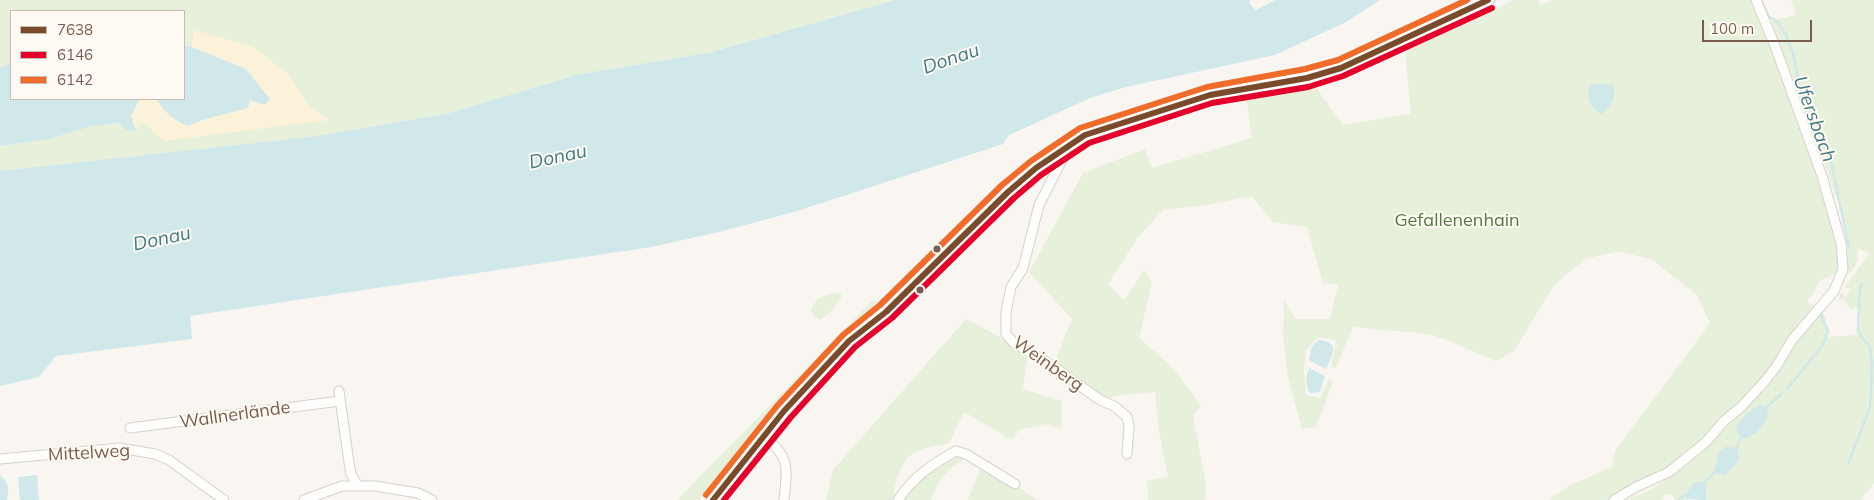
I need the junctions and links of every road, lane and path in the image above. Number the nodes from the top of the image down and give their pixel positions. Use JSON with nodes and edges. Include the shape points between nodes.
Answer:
{"nodes":[{"id":1,"x":1488,"y":0,"type":"edge"},
{"id":2,"x":1756,"y":0,"type":"edge"},
{"id":3,"x":1069,"y":146,"type":"junction"},
{"id":4,"x":130,"y":428,"type":"dead end"},
{"id":5,"x":763,"y":436,"type":"junction"},
{"id":6,"x":1127,"y":454,"type":"dead end"},
{"id":7,"x":0,"y":459,"type":"edge"},
{"id":8,"x":1015,"y":484,"type":"dead end"},
{"id":9,"x":358,"y":486,"type":"junction"},
{"id":10,"x":224,"y":500,"type":"edge"},
{"id":11,"x":304,"y":500,"type":"edge"},
{"id":12,"x":432,"y":500,"type":"edge"},
{"id":13,"x":713,"y":500,"type":"edge"},
{"id":14,"x":784,"y":500,"type":"edge"},
{"id":15,"x":898,"y":500,"type":"edge"},
{"id":16,"x":1614,"y":500,"type":"edge"}],
"edges":[{"from":1,"to":3,"type":"main road","via":[[1341,68],[1307,78],[1210,95],[1105,128]]},
{"from":2,"to":16,"type":"street","via":[[1822,176],[1842,254],[1842,269],[1834,291],[1792,340],[1763,384],[1706,442],[1669,472]]},
{"from":3,"to":5,"type":"main road","via":[[1015,186],[886,312],[849,341]]},
{"from":3,"to":6,"type":"street","name":"Weinberg","via":[[1039,205],[1023,268],[1011,287],[1006,334],[1014,343],[1127,416]]},
{"from":4,"to":9,"type":"street","name":"Wallnerlände","via":[[340,396],[351,474]]},
{"from":5,"to":13,"type":"main road"},
{"from":5,"to":14,"type":"street","via":[[787,464]]},
{"from":7,"to":10,"type":"street","name":"Mittelweg","via":[[120,448],[138,450],[169,460]]},
{"from":8,"to":15,"type":"street","via":[[956,451],[934,462],[908,484]]},
{"from":9,"to":11,"type":"street","via":[[342,486]]},
{"from":9,"to":12,"type":"street","via":[[418,493]]}]}
